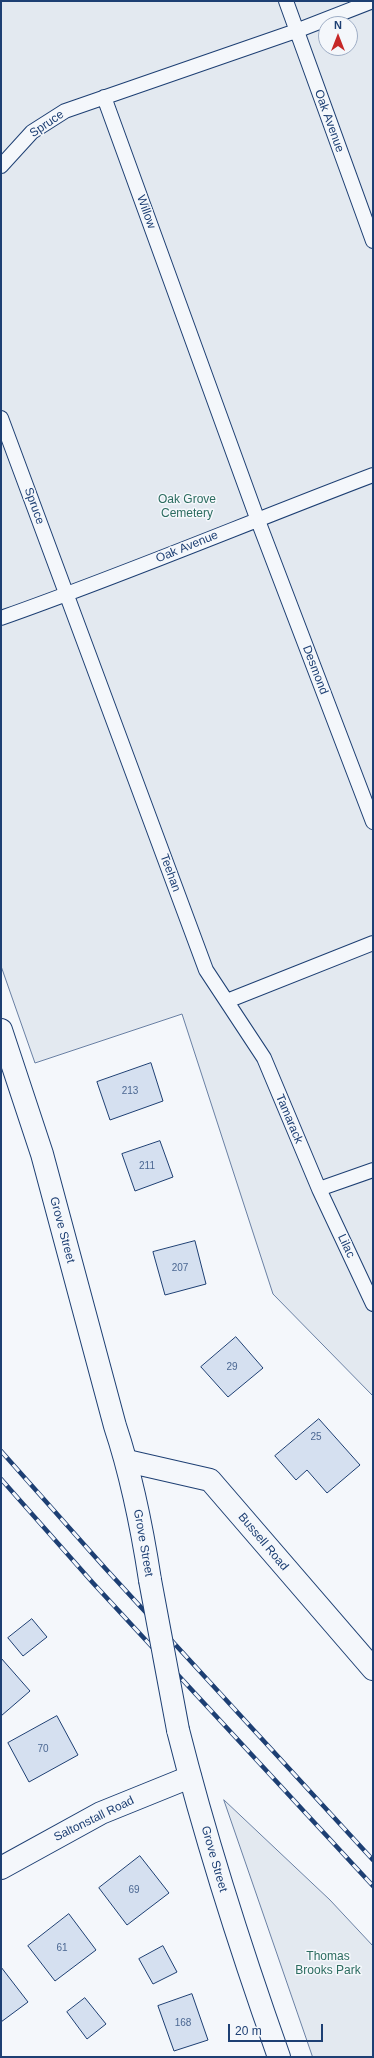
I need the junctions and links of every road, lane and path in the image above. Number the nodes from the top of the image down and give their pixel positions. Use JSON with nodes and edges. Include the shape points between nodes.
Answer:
{"nodes":[{"id":1,"x":286,"y":1,"type":"edge"},
{"id":2,"x":373,"y":1,"type":"edge"},
{"id":3,"x":296,"y":31,"type":"junction"},
{"id":4,"x":104,"y":97,"type":"junction"},
{"id":5,"x":1,"y":166,"type":"edge"},
{"id":6,"x":373,"y":241,"type":"edge"},
{"id":7,"x":1,"y":418,"type":"edge"},
{"id":8,"x":373,"y":475,"type":"edge"},
{"id":9,"x":257,"y":518,"type":"junction"},
{"id":10,"x":66,"y":595,"type":"junction"},
{"id":11,"x":1,"y":618,"type":"edge"},
{"id":12,"x":373,"y":822,"type":"edge"},
{"id":13,"x":373,"y":943,"type":"edge"},
{"id":14,"x":227,"y":1001,"type":"junction"},
{"id":15,"x":1,"y":1030,"type":"edge"},
{"id":16,"x":373,"y":1170,"type":"edge"},
{"id":17,"x":319,"y":1189,"type":"junction"},
{"id":18,"x":373,"y":1304,"type":"edge"},
{"id":19,"x":127,"y":1461,"type":"junction"},
{"id":20,"x":373,"y":1669,"type":"edge"},
{"id":21,"x":190,"y":1777,"type":"junction"},
{"id":22,"x":3,"y":1864,"type":"edge"},
{"id":23,"x":279,"y":2057,"type":"edge"}],
"edges":[{"from":1,"to":3,"type":"lane","name":"Oak Avenue"},
{"from":2,"to":3,"type":"lane"},
{"from":3,"to":4,"type":"lane"},
{"from":3,"to":6,"type":"lane","name":"Oak Avenue"},
{"from":4,"to":5,"type":"lane","name":"Spruce","via":[[65,111],[32,132]]},
{"from":4,"to":9,"type":"lane","name":"Willow"},
{"from":7,"to":10,"type":"lane","name":"Spruce"},
{"from":8,"to":9,"type":"lane","name":"Oak Avenue"},
{"from":9,"to":10,"type":"lane","name":"Oak Avenue"},
{"from":9,"to":12,"type":"lane","name":"Desmond"},
{"from":10,"to":11,"type":"lane","name":"Oak Avenue"},
{"from":10,"to":14,"type":"lane","name":"Teehan","via":[[206,970]]},
{"from":13,"to":14,"type":"lane"},
{"from":14,"to":17,"type":"lane","name":"Tamarack","via":[[264,1058]]},
{"from":15,"to":19,"type":"street","name":"Grove Street","via":[[42,1154],[115,1426]]},
{"from":16,"to":17,"type":"lane"},
{"from":17,"to":18,"type":"lane","name":"Lilac"},
{"from":19,"to":20,"type":"street","name":"Bussell Road","via":[[210,1480]]},
{"from":19,"to":21,"type":"street","name":"Grove Street","bridge":true,"via":[[142,1528],[178,1730]]},
{"from":21,"to":22,"type":"street","name":"Saltonstall Road","via":[[101,1813]]},
{"from":21,"to":23,"type":"street","name":"Grove Street","via":[[241,1950]]}]}
